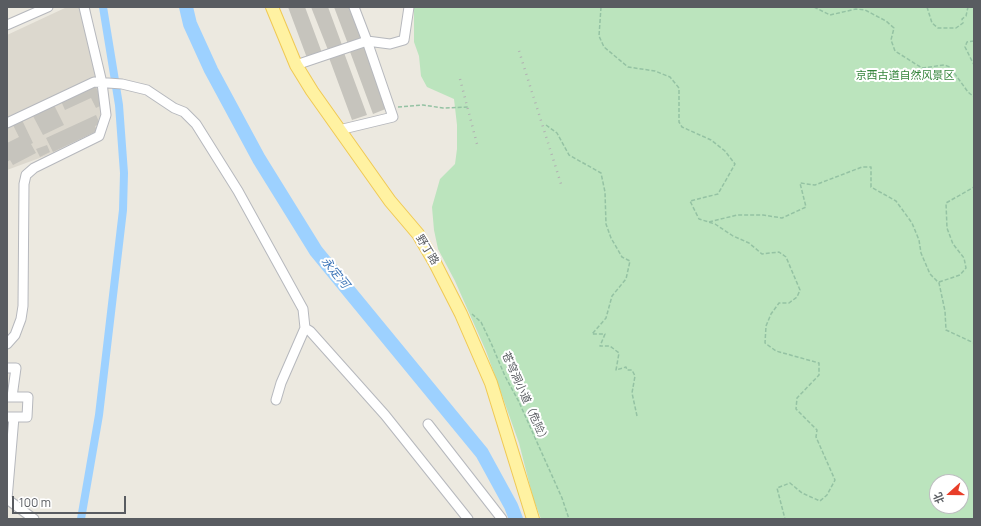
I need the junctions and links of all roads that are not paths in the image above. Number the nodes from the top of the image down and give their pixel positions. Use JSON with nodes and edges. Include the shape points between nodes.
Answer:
{"nodes":[{"id":1,"x":48,"y":7,"type":"edge"},
{"id":2,"x":84,"y":7,"type":"edge"},
{"id":3,"x":272,"y":7,"type":"edge"},
{"id":4,"x":354,"y":7,"type":"edge"},
{"id":5,"x":409,"y":7,"type":"edge"},
{"id":6,"x":7,"y":25,"type":"edge"},
{"id":7,"x":367,"y":41,"type":"junction"},
{"id":8,"x":296,"y":65,"type":"junction"},
{"id":9,"x":106,"y":84,"type":"junction"},
{"id":10,"x":7,"y":123,"type":"edge"},
{"id":11,"x":339,"y":130,"type":"junction"},
{"id":12,"x":305,"y":328,"type":"junction"},
{"id":13,"x":7,"y":344,"type":"edge"},
{"id":14,"x":7,"y":368,"type":"edge"},
{"id":15,"x":10,"y":397,"type":"edge"},
{"id":16,"x":276,"y":400,"type":"dead end"},
{"id":17,"x":10,"y":417,"type":"edge"},
{"id":18,"x":428,"y":424,"type":"dead end"},
{"id":19,"x":34,"y":519,"type":"edge"},
{"id":20,"x":468,"y":519,"type":"edge"},
{"id":21,"x":502,"y":519,"type":"edge"},
{"id":22,"x":533,"y":519,"type":"edge"}],
"edges":[{"from":1,"to":6,"type":"street"},
{"from":2,"to":9,"type":"street"},
{"from":3,"to":8,"type":"main road","name":"野丁路"},
{"from":4,"to":7,"type":"street"},
{"from":5,"to":7,"type":"street","via":[[404,40],[390,44]]},
{"from":7,"to":8,"type":"street"},
{"from":7,"to":11,"type":"street","via":[[393,117]]},
{"from":8,"to":11,"type":"main road","name":"野丁路"},
{"from":9,"to":10,"type":"street","via":[[94,82]]},
{"from":9,"to":12,"type":"street","via":[[122,84],[147,90],[184,112],[196,124],[238,191],[303,309]]},
{"from":9,"to":13,"type":"street","via":[[106,116],[99,136],[34,168],[26,175],[24,306],[14,335]]},
{"from":11,"to":22,"type":"main road","name":"野丁路","via":[[390,201],[418,234],[461,314],[491,383]]},
{"from":12,"to":16,"type":"street"},
{"from":12,"to":20,"type":"street","via":[[385,415]]},
{"from":14,"to":15,"type":"street","via":[[16,368]]},
{"from":15,"to":17,"type":"street","via":[[28,397],[27,418]]},
{"from":17,"to":19,"type":"street","via":[[7,499]]},
{"from":18,"to":21,"type":"street"}]}
